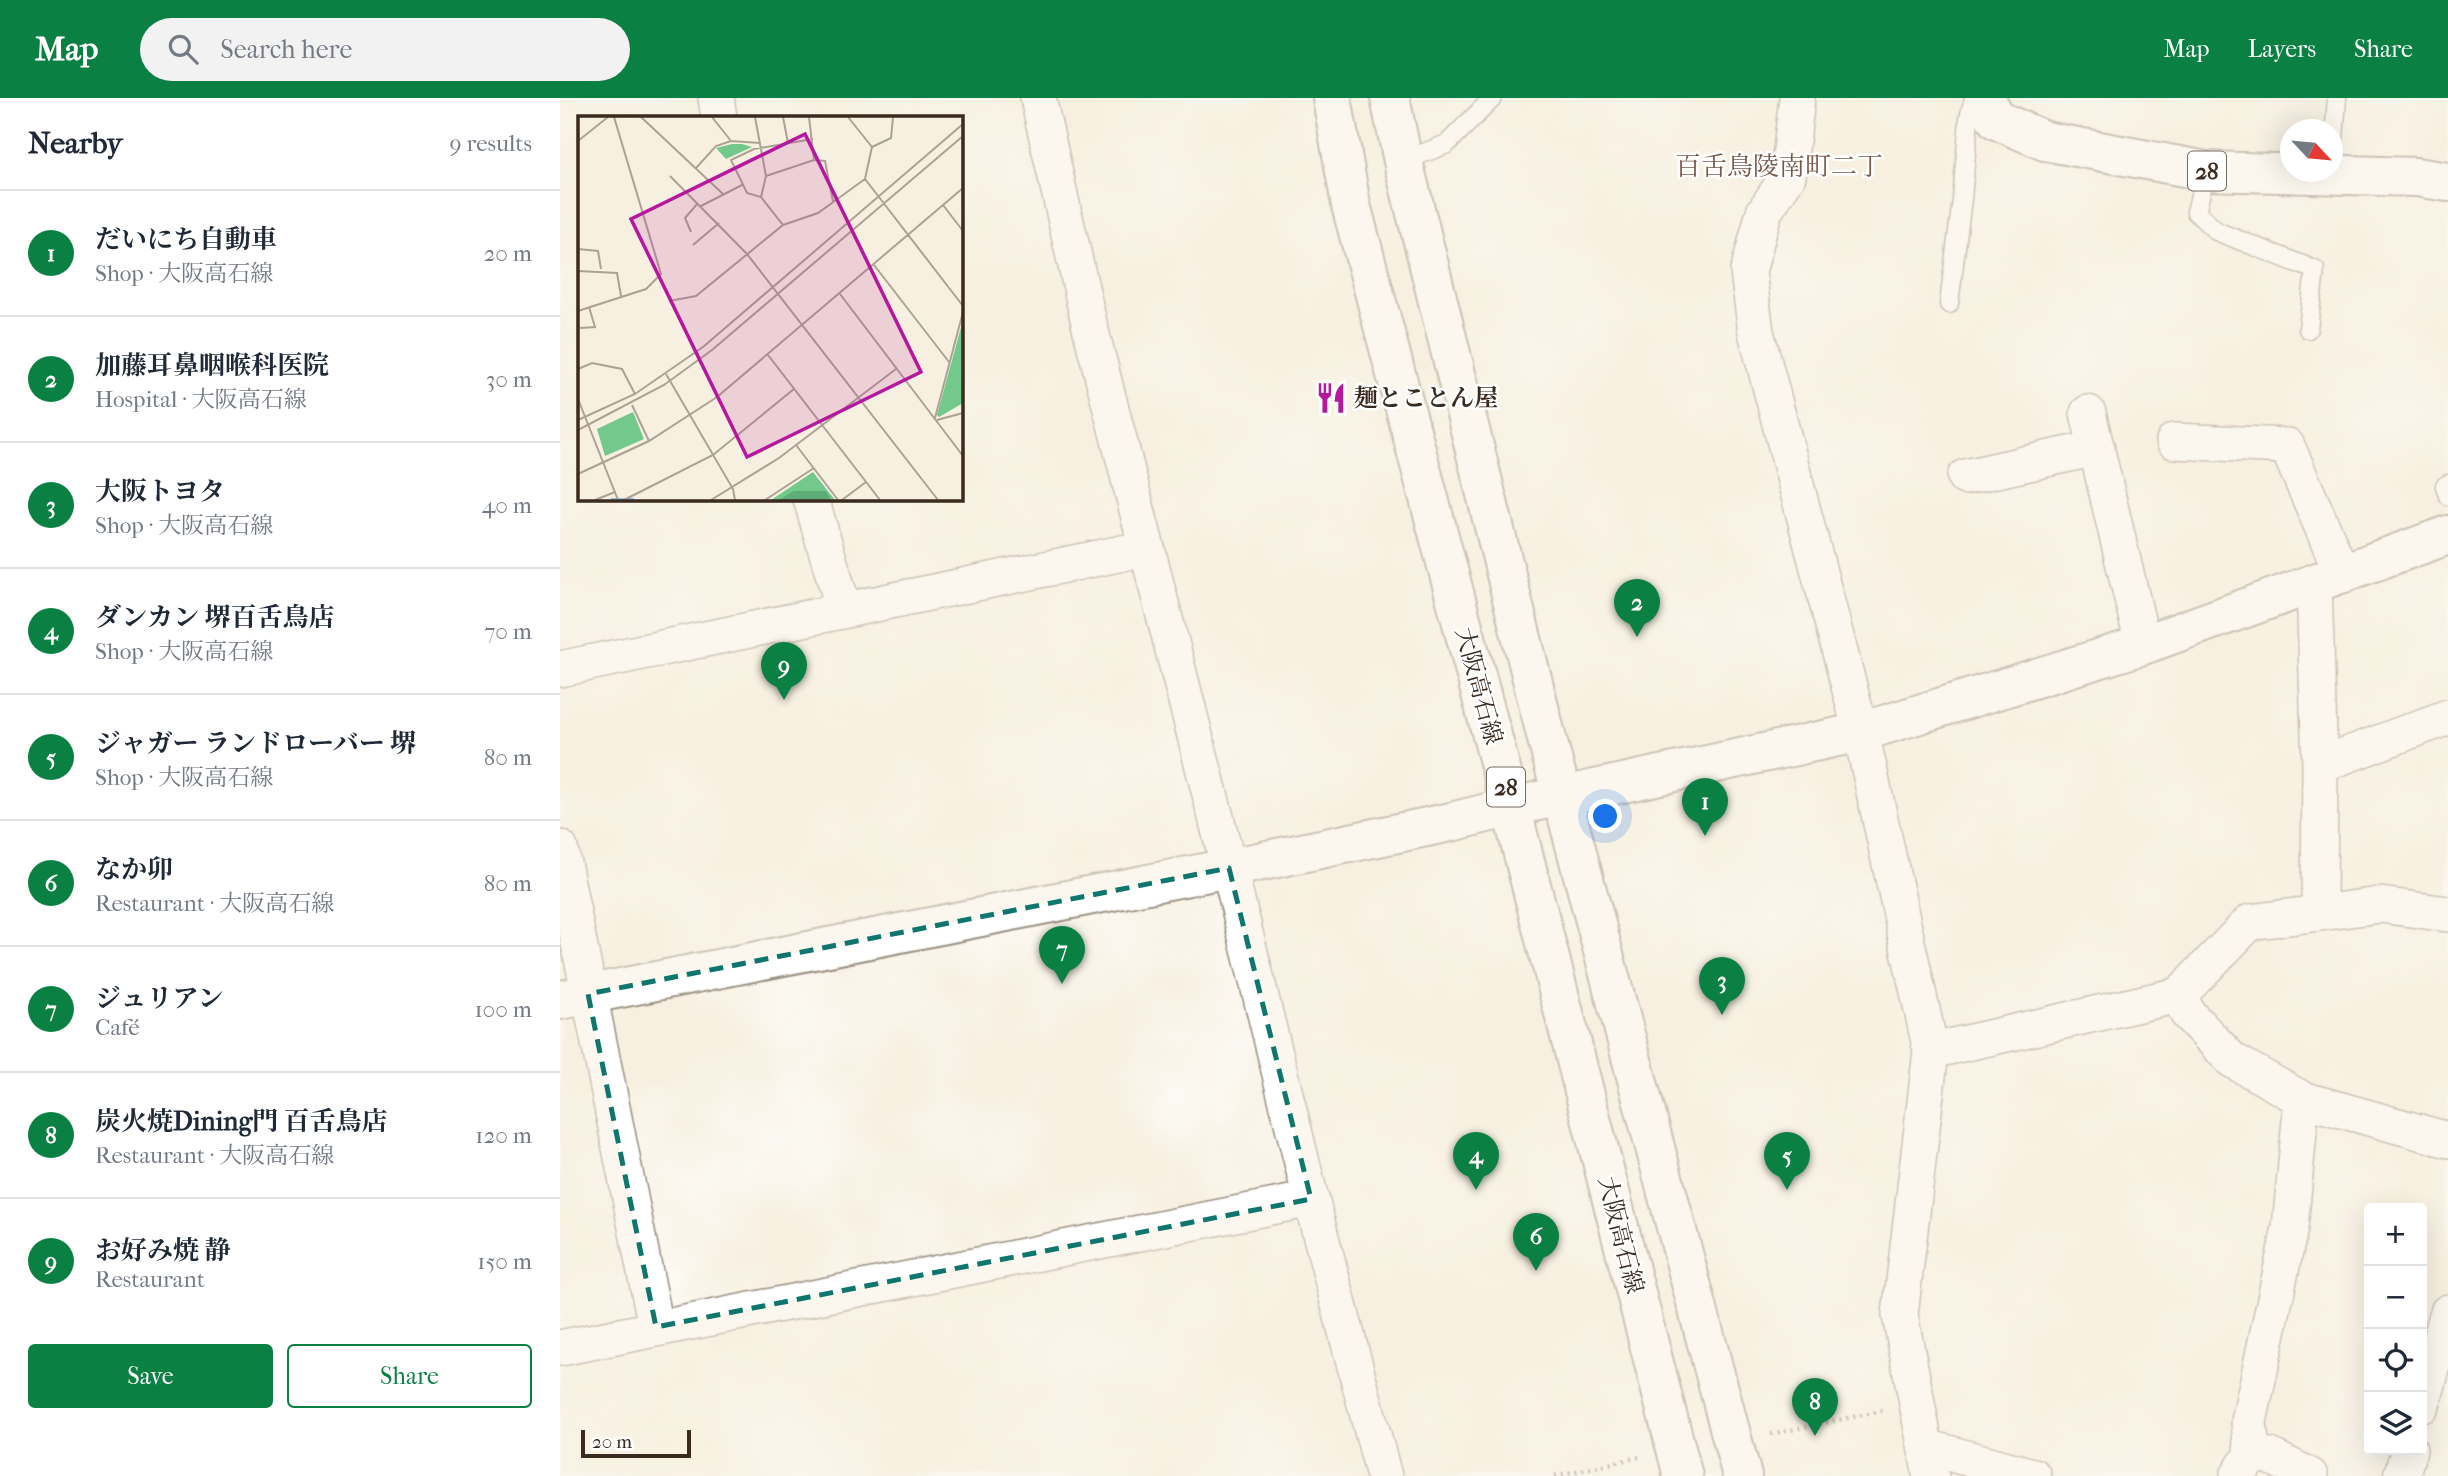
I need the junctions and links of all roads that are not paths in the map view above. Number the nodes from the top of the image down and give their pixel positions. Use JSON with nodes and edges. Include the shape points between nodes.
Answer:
{"nodes":[{"id":1,"x":716,"y":98,"type":"edge"},
{"id":2,"x":1038,"y":98,"type":"edge"},
{"id":3,"x":1332,"y":98,"type":"edge"},
{"id":4,"x":1390,"y":98,"type":"edge"},
{"id":5,"x":1493,"y":98,"type":"edge"},
{"id":6,"x":1797,"y":98,"type":"edge"},
{"id":7,"x":1974,"y":98,"type":"edge"},
{"id":8,"x":1985,"y":98,"type":"edge"},
{"id":9,"x":2337,"y":98,"type":"edge"},
{"id":10,"x":719,"y":116,"type":"edge"},
{"id":11,"x":2336,"y":119,"type":"edge"},
{"id":12,"x":1403,"y":161,"type":"junction"},
{"id":13,"x":2280,"y":170,"type":"edge"},
{"id":14,"x":2206,"y":171,"type":"junction"},
{"id":15,"x":2343,"y":171,"type":"edge"},
{"id":16,"x":2448,"y":181,"type":"edge"},
{"id":17,"x":1949,"y":304,"type":"dead end"},
{"id":18,"x":2308,"y":329,"type":"dead end"},
{"id":19,"x":2088,"y":413,"type":"dead end"},
{"id":20,"x":2174,"y":441,"type":"dead end"},
{"id":21,"x":2097,"y":449,"type":"junction"},
{"id":22,"x":1965,"y":477,"type":"dead end"},
{"id":23,"x":2448,"y":484,"type":"edge"},
{"id":24,"x":2448,"y":496,"type":"edge"},
{"id":25,"x":811,"y":500,"type":"edge"},
{"id":26,"x":2448,"y":535,"type":"edge"},
{"id":27,"x":1147,"y":548,"type":"junction"},
{"id":28,"x":2328,"y":580,"type":"junction"},
{"id":29,"x":844,"y":610,"type":"junction"},
{"id":30,"x":2143,"y":645,"type":"junction"},
{"id":31,"x":560,"y":669,"type":"edge"},
{"id":32,"x":2448,"y":717,"type":"edge"},
{"id":33,"x":1861,"y":732,"type":"junction"},
{"id":34,"x":2320,"y":765,"type":"junction"},
{"id":35,"x":1563,"y":797,"type":"junction"},
{"id":36,"x":1511,"y":807,"type":"junction"},
{"id":37,"x":560,"y":848,"type":"edge"},
{"id":38,"x":1229,"y":868,"type":"junction"},
{"id":39,"x":2319,"y":912,"type":"junction"},
{"id":40,"x":2448,"y":914,"type":"edge"},
{"id":41,"x":2179,"y":995,"type":"junction"},
{"id":42,"x":574,"y":997,"type":"edge"},
{"id":43,"x":1931,"y":1051,"type":"junction"},
{"id":44,"x":2302,"y":1100,"type":"junction"},
{"id":45,"x":2448,"y":1140,"type":"edge"},
{"id":46,"x":1311,"y":1199,"type":"junction"},
{"id":47,"x":656,"y":1327,"type":"junction"},
{"id":48,"x":2445,"y":1332,"type":"edge"},
{"id":49,"x":560,"y":1348,"type":"edge"},
{"id":50,"x":2426,"y":1392,"type":"edge"},
{"id":51,"x":2407,"y":1455,"type":"edge"},
{"id":52,"x":1928,"y":1462,"type":"edge"},
{"id":53,"x":2245,"y":1465,"type":"edge"},
{"id":54,"x":1384,"y":1476,"type":"edge"},
{"id":55,"x":1683,"y":1476,"type":"edge"},
{"id":56,"x":1742,"y":1476,"type":"edge"},
{"id":57,"x":2033,"y":1476,"type":"edge"},
{"id":58,"x":2310,"y":1476,"type":"edge"},
{"id":59,"x":2401,"y":1476,"type":"edge"}],
"edges":[{"from":1,"to":10,"type":"street"},
{"from":2,"to":27,"type":"street"},
{"from":3,"to":36,"type":"main road","name":"大阪高石線","number":"28","via":[[1351,205]]},
{"from":4,"to":12,"type":"main road","number":"28"},
{"from":5,"to":12,"type":"lane","via":[[1447,144]]},
{"from":6,"to":33,"type":"street","via":[[1788,176],[1764,212],[1748,272],[1756,332]]},
{"from":7,"to":17,"type":"lane"},
{"from":8,"to":14,"type":"main road","number":"28","via":[[1997,120],[2045,141]]},
{"from":9,"to":11,"type":"lane"},
{"from":12,"to":35,"type":"main road","number":"28"},
{"from":13,"to":14,"type":"main road","number":"28"},
{"from":14,"to":18,"type":"lane","via":[[2196,212],[2216,232],[2315,270]]},
{"from":15,"to":16,"type":"main road","number":"28"},
{"from":19,"to":21,"type":"street"},
{"from":20,"to":28,"type":"street","via":[[2287,446]]},
{"from":21,"to":22,"type":"street"},
{"from":21,"to":30,"type":"street"},
{"from":23,"to":24,"type":"lane"},
{"from":25,"to":29,"type":"street"},
{"from":26,"to":28,"type":"main road"},
{"from":27,"to":29,"type":"street"},
{"from":27,"to":38,"type":"street"},
{"from":28,"to":30,"type":"main road"},
{"from":28,"to":34,"type":"street"},
{"from":29,"to":31,"type":"street"},
{"from":30,"to":33,"type":"main road"},
{"from":32,"to":34,"type":"street"},
{"from":33,"to":35,"type":"main road"},
{"from":33,"to":43,"type":"street"},
{"from":34,"to":39,"type":"street"},
{"from":35,"to":36,"type":"main road"},
{"from":35,"to":56,"type":"main road","number":"28"},
{"from":36,"to":38,"type":"main road"},
{"from":36,"to":55,"type":"main road","name":"大阪高石線","number":"28"},
{"from":37,"to":42,"type":"street"},
{"from":38,"to":42,"type":"main road"},
{"from":38,"to":46,"type":"street"},
{"from":39,"to":40,"type":"street","via":[[2380,905]]},
{"from":39,"to":41,"type":"street","via":[[2250,922]]},
{"from":41,"to":43,"type":"street"},
{"from":41,"to":44,"type":"street","via":[[2188,1014],[2232,1060]]},
{"from":42,"to":47,"type":"street"},
{"from":43,"to":52,"type":"street","via":[[1899,1315]]},
{"from":44,"to":45,"type":"street"},
{"from":44,"to":53,"type":"street","via":[[2290,1228],[2249,1422]]},
{"from":46,"to":47,"type":"street"},
{"from":46,"to":54,"type":"street"},
{"from":47,"to":49,"type":"street"},
{"from":48,"to":50,"type":"street"},
{"from":51,"to":59,"type":"street"},
{"from":52,"to":57,"type":"street"},
{"from":53,"to":58,"type":"street","via":[[2270,1456]]}]}
